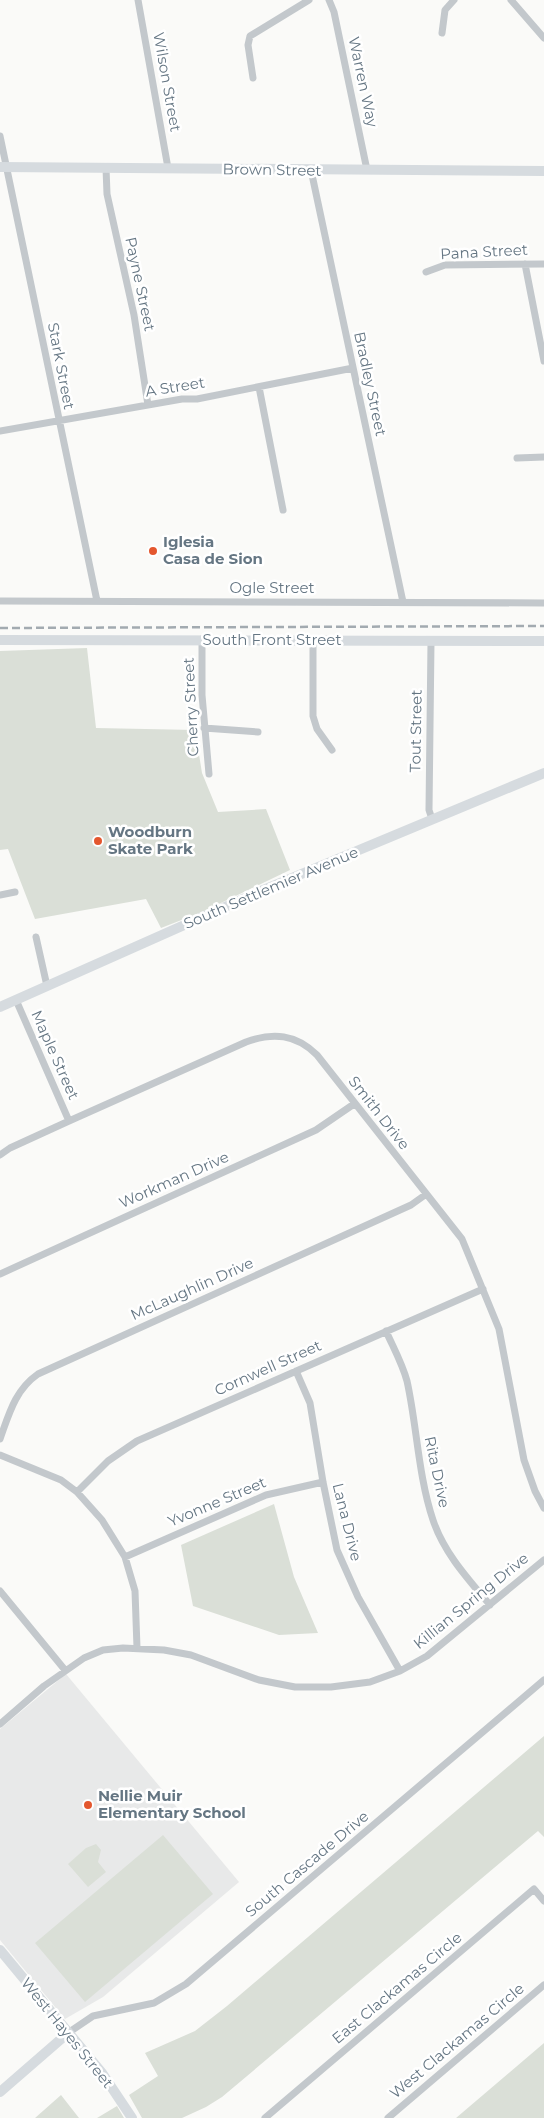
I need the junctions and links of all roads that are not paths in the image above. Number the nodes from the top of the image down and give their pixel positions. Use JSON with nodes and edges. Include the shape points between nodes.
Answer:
{"nodes":[{"id":1,"x":138,"y":0,"type":"edge"},
{"id":2,"x":309,"y":0,"type":"edge"},
{"id":3,"x":329,"y":0,"type":"edge"},
{"id":4,"x":454,"y":0,"type":"edge"},
{"id":5,"x":511,"y":0,"type":"edge"},
{"id":6,"x":442,"y":33,"type":"dead end"},
{"id":7,"x":544,"y":38,"type":"edge"},
{"id":8,"x":253,"y":78,"type":"dead end"},
{"id":9,"x":0,"y":136,"type":"edge"},
{"id":10,"x":3,"y":167,"type":"edge"},
{"id":11,"x":106,"y":168,"type":"junction"},
{"id":12,"x":168,"y":168,"type":"junction"},
{"id":13,"x":311,"y":170,"type":"junction"},
{"id":14,"x":367,"y":170,"type":"junction"},
{"id":15,"x":544,"y":171,"type":"edge"},
{"id":16,"x":525,"y":264,"type":"junction"},
{"id":17,"x":544,"y":264,"type":"edge"},
{"id":18,"x":426,"y":272,"type":"dead end"},
{"id":19,"x":544,"y":361,"type":"edge"},
{"id":20,"x":353,"y":368,"type":"junction"},
{"id":21,"x":259,"y":387,"type":"junction"},
{"id":22,"x":148,"y":405,"type":"junction"},
{"id":23,"x":58,"y":421,"type":"junction"},
{"id":24,"x":0,"y":431,"type":"edge"},
{"id":25,"x":544,"y":457,"type":"edge"},
{"id":26,"x":517,"y":458,"type":"dead end"},
{"id":27,"x":283,"y":510,"type":"dead end"},
{"id":28,"x":0,"y":600,"type":"edge"},
{"id":29,"x":97,"y":601,"type":"junction"},
{"id":30,"x":403,"y":602,"type":"junction"},
{"id":31,"x":544,"y":603,"type":"edge"},
{"id":32,"x":202,"y":639,"type":"junction"},
{"id":33,"x":0,"y":640,"type":"edge"},
{"id":34,"x":313,"y":640,"type":"junction"},
{"id":35,"x":544,"y":641,"type":"edge"},
{"id":36,"x":431,"y":642,"type":"junction"},
{"id":37,"x":204,"y":728,"type":"junction"},
{"id":38,"x":258,"y":732,"type":"dead end"},
{"id":39,"x":332,"y":750,"type":"dead end"},
{"id":40,"x":544,"y":773,"type":"edge"},
{"id":41,"x":209,"y":774,"type":"dead end"},
{"id":42,"x":432,"y":819,"type":"junction"},
{"id":43,"x":15,"y":892,"type":"dead end"},
{"id":44,"x":0,"y":895,"type":"edge"},
{"id":45,"x":36,"y":937,"type":"dead end"},
{"id":46,"x":47,"y":986,"type":"junction"},
{"id":47,"x":16,"y":1000,"type":"junction"},
{"id":48,"x":0,"y":1007,"type":"edge"},
{"id":49,"x":354,"y":1104,"type":"junction"},
{"id":50,"x":69,"y":1121,"type":"junction"},
{"id":51,"x":0,"y":1156,"type":"edge"},
{"id":52,"x":425,"y":1195,"type":"junction"},
{"id":53,"x":0,"y":1274,"type":"edge"},
{"id":54,"x":483,"y":1289,"type":"junction"},
{"id":55,"x":386,"y":1331,"type":"junction"},
{"id":56,"x":296,"y":1371,"type":"junction"},
{"id":57,"x":0,"y":1439,"type":"edge"},
{"id":58,"x":0,"y":1455,"type":"edge"},
{"id":59,"x":323,"y":1482,"type":"junction"},
{"id":60,"x":77,"y":1492,"type":"junction"},
{"id":61,"x":544,"y":1508,"type":"edge"},
{"id":62,"x":125,"y":1557,"type":"junction"},
{"id":63,"x":544,"y":1560,"type":"edge"},
{"id":64,"x":0,"y":1591,"type":"edge"},
{"id":65,"x":490,"y":1605,"type":"junction"},
{"id":66,"x":137,"y":1648,"type":"junction"},
{"id":67,"x":65,"y":1670,"type":"junction"},
{"id":68,"x":400,"y":1671,"type":"junction"},
{"id":69,"x":544,"y":1680,"type":"edge"},
{"id":70,"x":0,"y":1724,"type":"edge"},
{"id":71,"x":544,"y":1900,"type":"edge"},
{"id":72,"x":0,"y":1950,"type":"edge"},
{"id":73,"x":544,"y":1985,"type":"edge"},
{"id":74,"x":68,"y":2033,"type":"junction"},
{"id":75,"x":0,"y":2092,"type":"edge"},
{"id":76,"x":132,"y":2118,"type":"edge"},
{"id":77,"x":265,"y":2118,"type":"edge"},
{"id":78,"x":388,"y":2118,"type":"edge"}],
"edges":[{"from":1,"to":12,"type":"street","name":"Wilson Street"},
{"from":2,"to":8,"type":"street","via":[[250,36],[248,45]]},
{"from":3,"to":14,"type":"street","name":"Warren Way"},
{"from":4,"to":6,"type":"street","via":[[445,10]]},
{"from":5,"to":7,"type":"street"},
{"from":9,"to":10,"type":"street","name":"Stark Street"},
{"from":10,"to":11,"type":"main road","name":"Brown Street"},
{"from":10,"to":23,"type":"street","name":"Stark Street"},
{"from":11,"to":12,"type":"main road","name":"Brown Street"},
{"from":11,"to":22,"type":"street","name":"Payne Street","via":[[107,194],[134,314]]},
{"from":12,"to":13,"type":"main road","name":"Brown Street"},
{"from":13,"to":14,"type":"main road","name":"Brown Street"},
{"from":13,"to":20,"type":"street","name":"Bradley Street"},
{"from":14,"to":15,"type":"main road","name":"Brown Street"},
{"from":16,"to":17,"type":"street","name":"Pana Street"},
{"from":16,"to":18,"type":"street","name":"Pana Street","via":[[444,265]]},
{"from":16,"to":19,"type":"street"},
{"from":20,"to":21,"type":"street","name":"A Street"},
{"from":20,"to":30,"type":"street","name":"Bradley Street"},
{"from":21,"to":22,"type":"street","name":"A Street"},
{"from":21,"to":27,"type":"street"},
{"from":22,"to":23,"type":"street","name":"A Street"},
{"from":23,"to":24,"type":"street","name":"A Street"},
{"from":23,"to":29,"type":"street","name":"Stark Street"},
{"from":25,"to":26,"type":"street"},
{"from":28,"to":29,"type":"street","name":"Ogle Street"},
{"from":29,"to":30,"type":"street","name":"Ogle Street"},
{"from":30,"to":31,"type":"street","name":"Ogle Street"},
{"from":32,"to":33,"type":"main road","name":"South Front Street"},
{"from":32,"to":34,"type":"main road","name":"South Front Street"},
{"from":32,"to":37,"type":"street","name":"Cherry Street"},
{"from":34,"to":36,"type":"main road","name":"South Front Street"},
{"from":34,"to":39,"type":"street","via":[[313,716],[317,729]]},
{"from":35,"to":36,"type":"main road","name":"South Front Street"},
{"from":36,"to":42,"type":"street","name":"Tout Street","via":[[428,810]]},
{"from":37,"to":38,"type":"street"},
{"from":37,"to":41,"type":"street","name":"Cherry Street"},
{"from":40,"to":42,"type":"main road","name":"South Settlemier Avenue"},
{"from":42,"to":46,"type":"main road","name":"South Settlemier Avenue"},
{"from":43,"to":44,"type":"street"},
{"from":45,"to":46,"type":"street"},
{"from":46,"to":47,"type":"main road","name":"South Settlemier Avenue"},
{"from":47,"to":48,"type":"main road","name":"South Settlemier Avenue"},
{"from":47,"to":50,"type":"street","name":"Maple Street"},
{"from":49,"to":50,"type":"street","name":"Smith Drive","via":[[311,1049],[296,1040],[271,1035],[246,1042]]},
{"from":49,"to":52,"type":"street","name":"Smith Drive"},
{"from":49,"to":53,"type":"street","name":"Workman Drive","via":[[311,1133]]},
{"from":50,"to":51,"type":"street","name":"Smith Drive","via":[[10,1148]]},
{"from":52,"to":54,"type":"street","name":"Smith Drive","via":[[462,1239]]},
{"from":52,"to":57,"type":"street","name":"McLaughlin Drive","via":[[414,1204],[38,1374],[17,1395]]},
{"from":54,"to":55,"type":"street","name":"Cornwell Street"},
{"from":54,"to":61,"type":"street","name":"Smith Drive","via":[[499,1329],[524,1460]]},
{"from":55,"to":56,"type":"street","name":"Cornwell Street"},
{"from":55,"to":65,"type":"street","name":"Rita Drive","via":[[406,1381],[433,1521],[459,1569]]},
{"from":56,"to":59,"type":"street","name":"Lana Drive","via":[[310,1403]]},
{"from":56,"to":60,"type":"street","name":"Cornwell Street","via":[[137,1441],[108,1461]]},
{"from":58,"to":60,"type":"street","via":[[61,1480]]},
{"from":59,"to":62,"type":"street","name":"Yvonne Street","via":[[266,1494]]},
{"from":59,"to":68,"type":"street","name":"Lana Drive","via":[[331,1527],[346,1574]]},
{"from":60,"to":62,"type":"street","via":[[102,1520]]},
{"from":62,"to":66,"type":"street","via":[[136,1591]]},
{"from":63,"to":65,"type":"street","name":"Killian Spring Drive"},
{"from":64,"to":67,"type":"street"},
{"from":65,"to":68,"type":"street","name":"Killian Spring Drive","via":[[427,1656]]},
{"from":66,"to":67,"type":"street","name":"Killian Spring Drive","via":[[103,1650]]},
{"from":66,"to":68,"type":"street","name":"Killian Spring Drive","via":[[191,1655],[259,1680],[295,1687],[370,1682]]},
{"from":67,"to":70,"type":"street","name":"Killian Spring Drive"},
{"from":69,"to":74,"type":"street","name":"South Cascade Drive","via":[[186,1984],[154,2003],[94,2016]]},
{"from":71,"to":77,"type":"street","name":"East Clackamas Circle","via":[[534,1889]]},
{"from":72,"to":74,"type":"main road","name":"West Hayes Street"},
{"from":73,"to":78,"type":"street","name":"West Clackamas Circle"},
{"from":74,"to":75,"type":"main road"},
{"from":74,"to":76,"type":"main road","name":"West Hayes Street","via":[[102,2073]]}]}
